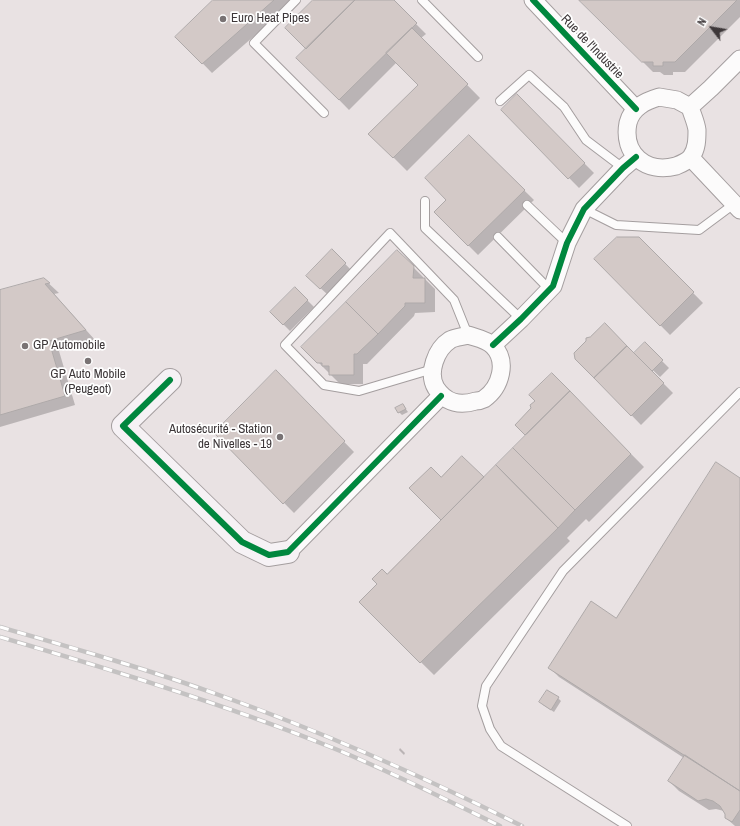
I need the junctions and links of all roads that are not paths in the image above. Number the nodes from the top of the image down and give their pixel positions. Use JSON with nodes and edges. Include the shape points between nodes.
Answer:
{"nodes":[{"id":1,"x":296,"y":0,"type":"edge"},
{"id":2,"x":422,"y":0,"type":"edge"},
{"id":3,"x":533,"y":0,"type":"edge"},
{"id":4,"x":478,"y":57,"type":"dead end"},
{"id":5,"x":740,"y":59,"type":"edge"},
{"id":6,"x":500,"y":102,"type":"dead end"},
{"id":7,"x":690,"y":107,"type":"junction"},
{"id":8,"x":636,"y":108,"type":"junction"},
{"id":9,"x":324,"y":113,"type":"dead end"},
{"id":10,"x":636,"y":157,"type":"junction"},
{"id":11,"x":691,"y":158,"type":"junction"},
{"id":12,"x":623,"y":168,"type":"junction"},
{"id":13,"x":425,"y":202,"type":"dead end"},
{"id":14,"x":527,"y":205,"type":"dead end"},
{"id":15,"x":737,"y":207,"type":"edge"},
{"id":16,"x":584,"y":209,"type":"junction"},
{"id":17,"x":498,"y":236,"type":"dead end"},
{"id":18,"x":567,"y":243,"type":"junction"},
{"id":19,"x":549,"y":289,"type":"junction"},
{"id":20,"x":521,"y":319,"type":"junction"},
{"id":21,"x":468,"y":335,"type":"junction"},
{"id":22,"x":493,"y":345,"type":"junction"},
{"id":23,"x":433,"y":369,"type":"junction"},
{"id":24,"x":170,"y":380,"type":"dead end"},
{"id":25,"x":740,"y":392,"type":"edge"},
{"id":26,"x":441,"y":396,"type":"junction"},
{"id":27,"x":288,"y":552,"type":"joint"},
{"id":28,"x":627,"y":826,"type":"edge"}],
"edges":[{"from":1,"to":9,"type":"lane","via":[[254,43]]},
{"from":2,"to":4,"type":"lane"},
{"from":3,"to":8,"type":"street","name":"Rue de l'Industrie"},
{"from":5,"to":7,"type":"street"},
{"from":6,"to":12,"type":"lane","via":[[528,75],[564,107],[586,140]]},
{"from":7,"to":8,"type":"street","via":[[677,100],[660,97],[647,100]]},
{"from":7,"to":11,"type":"street","via":[[697,128],[696,147]]},
{"from":8,"to":10,"type":"street","via":[[629,119],[626,132],[628,144]]},
{"from":10,"to":11,"type":"street","via":[[646,164],[662,168],[682,164]]},
{"from":10,"to":12,"type":"street"},
{"from":11,"to":15,"type":"street"},
{"from":12,"to":16,"type":"street"},
{"from":13,"to":20,"type":"lane","via":[[426,228]]},
{"from":14,"to":18,"type":"lane"},
{"from":15,"to":16,"type":"lane","via":[[699,230],[616,226]]},
{"from":16,"to":18,"type":"street"},
{"from":17,"to":19,"type":"lane"},
{"from":18,"to":19,"type":"street","via":[[553,286]]},
{"from":19,"to":20,"type":"street"},
{"from":20,"to":22,"type":"street"},
{"from":21,"to":22,"type":"street"},
{"from":21,"to":23,"type":"street","via":[[450,340],[438,352]]},
{"from":21,"to":23,"type":"lane","via":[[454,300],[390,233],[285,345],[324,385],[359,391]]},
{"from":22,"to":26,"type":"street","via":[[500,355],[501,370],[496,387],[484,400],[466,404]]},
{"from":23,"to":26,"type":"street","via":[[433,384]]},
{"from":24,"to":27,"type":"street","via":[[123,426],[242,542],[269,555]]},
{"from":25,"to":28,"type":"lane","via":[[563,571],[486,686],[482,706],[490,729],[501,746]]},
{"from":26,"to":27,"type":"street"}]}
